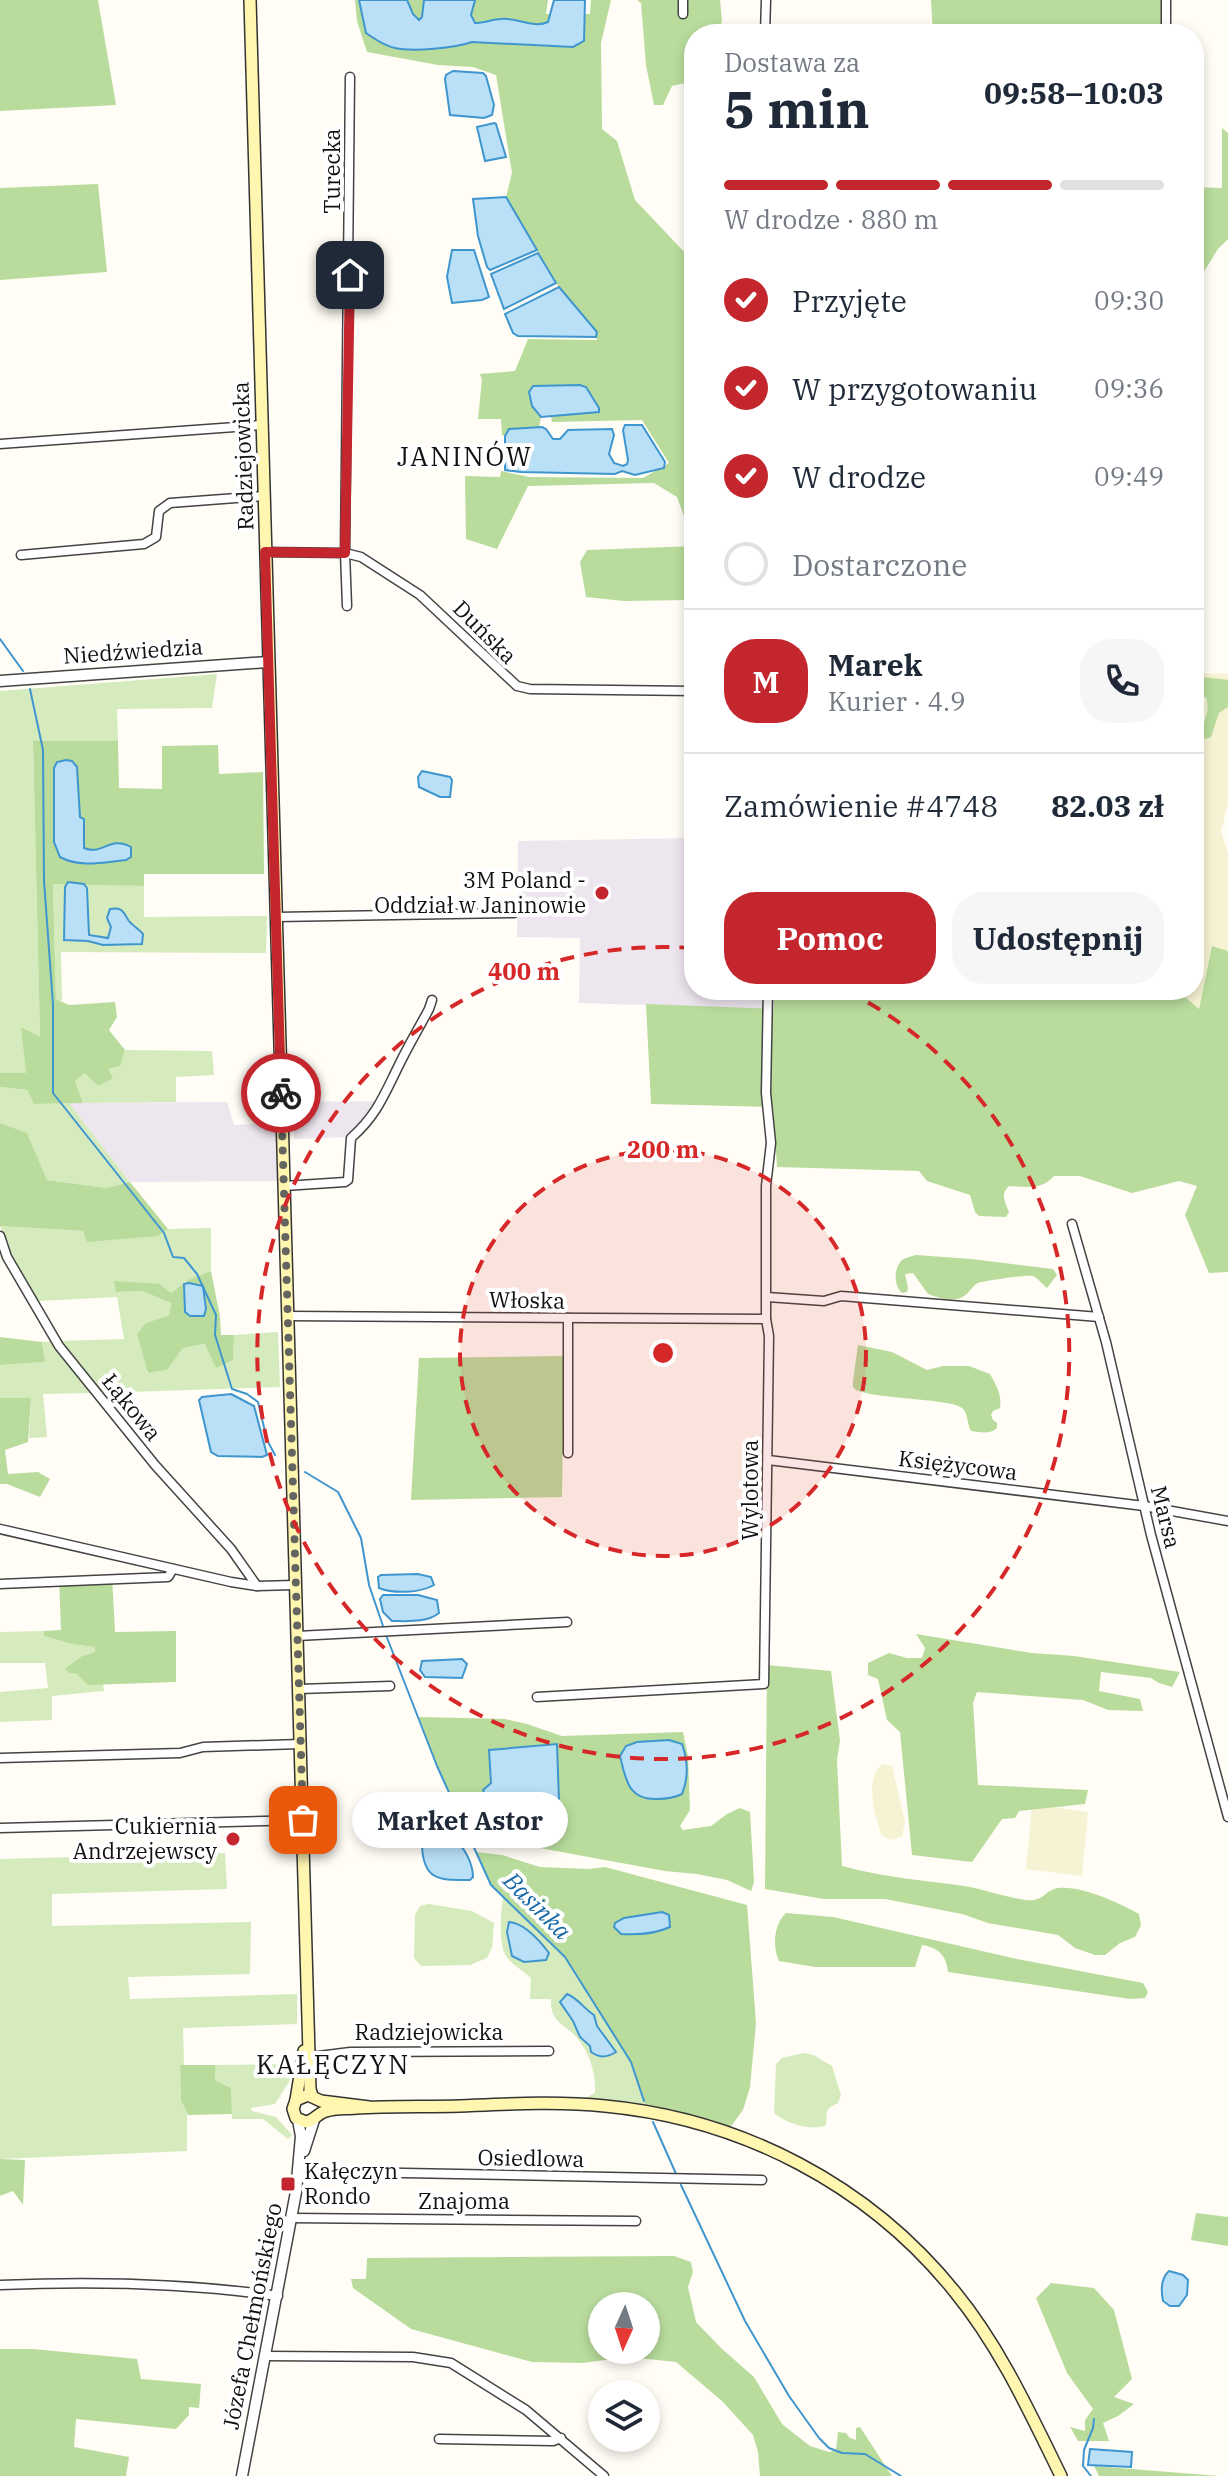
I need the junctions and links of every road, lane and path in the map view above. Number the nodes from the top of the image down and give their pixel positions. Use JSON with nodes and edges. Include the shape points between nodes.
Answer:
{"nodes":[{"id":1,"x":250,"y":0,"type":"edge"},
{"id":2,"x":683,"y":0,"type":"edge"},
{"id":3,"x":766,"y":0,"type":"edge"},
{"id":4,"x":1166,"y":0,"type":"edge"},
{"id":5,"x":683,"y":14,"type":"dead end"},
{"id":6,"x":765,"y":24,"type":"edge"},
{"id":7,"x":1166,"y":24,"type":"edge"},
{"id":8,"x":350,"y":77,"type":"dead end"},
{"id":9,"x":262,"y":425,"type":"junction"},
{"id":10,"x":0,"y":444,"type":"edge"},
{"id":11,"x":264,"y":496,"type":"junction"},
{"id":12,"x":265,"y":552,"type":"junction"},
{"id":13,"x":345,"y":553,"type":"junction"},
{"id":14,"x":21,"y":555,"type":"dead end"},
{"id":15,"x":347,"y":606,"type":"dead end"},
{"id":16,"x":268,"y":662,"type":"junction"},
{"id":17,"x":0,"y":681,"type":"edge"},
{"id":18,"x":684,"y":691,"type":"edge"},
{"id":19,"x":514,"y":913,"type":"dead end"},
{"id":20,"x":276,"y":917,"type":"junction"},
{"id":21,"x":432,"y":1000,"type":"dead end"},
{"id":22,"x":768,"y":1000,"type":"edge"},
{"id":23,"x":284,"y":1186,"type":"junction"},
{"id":24,"x":1072,"y":1224,"type":"dead end"},
{"id":25,"x":0,"y":1236,"type":"edge"},
{"id":26,"x":767,"y":1297,"type":"junction"},
{"id":27,"x":287,"y":1316,"type":"junction"},
{"id":28,"x":1099,"y":1317,"type":"junction"},
{"id":29,"x":568,"y":1318,"type":"junction"},
{"id":30,"x":766,"y":1319,"type":"junction"},
{"id":31,"x":568,"y":1453,"type":"dead end"},
{"id":32,"x":768,"y":1460,"type":"junction"},
{"id":33,"x":1144,"y":1506,"type":"junction"},
{"id":34,"x":1228,"y":1521,"type":"edge"},
{"id":35,"x":0,"y":1529,"type":"edge"},
{"id":36,"x":173,"y":1569,"type":"junction"},
{"id":37,"x":0,"y":1584,"type":"edge"},
{"id":38,"x":295,"y":1585,"type":"junction"},
{"id":39,"x":257,"y":1586,"type":"junction"},
{"id":40,"x":567,"y":1622,"type":"dead end"},
{"id":41,"x":297,"y":1636,"type":"junction"},
{"id":42,"x":390,"y":1686,"type":"dead end"},
{"id":43,"x":299,"y":1689,"type":"junction"},
{"id":44,"x":537,"y":1697,"type":"dead end"},
{"id":45,"x":300,"y":1744,"type":"junction"},
{"id":46,"x":0,"y":1758,"type":"edge"},
{"id":47,"x":1228,"y":1817,"type":"edge"},
{"id":48,"x":303,"y":1820,"type":"junction"},
{"id":49,"x":0,"y":1828,"type":"edge"},
{"id":50,"x":308,"y":2015,"type":"junction"},
{"id":51,"x":549,"y":2051,"type":"dead end"},
{"id":52,"x":311,"y":2057,"type":"junction"},
{"id":53,"x":315,"y":2098,"type":"junction"},
{"id":54,"x":296,"y":2100,"type":"junction"},
{"id":55,"x":350,"y":2104,"type":"junction"},
{"id":56,"x":369,"y":2107,"type":"junction"},
{"id":57,"x":317,"y":2117,"type":"junction"},
{"id":58,"x":298,"y":2120,"type":"junction"},
{"id":59,"x":300,"y":2168,"type":"junction"},
{"id":60,"x":762,"y":2180,"type":"dead end"},
{"id":61,"x":291,"y":2218,"type":"junction"},
{"id":62,"x":636,"y":2221,"type":"dead end"},
{"id":63,"x":0,"y":2285,"type":"edge"},
{"id":64,"x":278,"y":2296,"type":"junction"},
{"id":65,"x":265,"y":2356,"type":"junction"},
{"id":66,"x":561,"y":2438,"type":"junction"},
{"id":67,"x":439,"y":2439,"type":"dead end"},
{"id":68,"x":242,"y":2476,"type":"edge"},
{"id":69,"x":604,"y":2476,"type":"edge"},
{"id":70,"x":1061,"y":2476,"type":"edge"}],
"edges":[{"from":1,"to":9,"type":"main road","name":"Radziejowicka"},
{"from":2,"to":5,"type":"street"},
{"from":3,"to":6,"type":"street"},
{"from":4,"to":7,"type":"street"},
{"from":8,"to":13,"type":"street","name":"Turecka"},
{"from":9,"to":10,"type":"street"},
{"from":9,"to":11,"type":"main road","name":"Radziejowicka"},
{"from":11,"to":12,"type":"main road","name":"Radziejowicka"},
{"from":11,"to":14,"type":"street","via":[[170,503],[159,511],[156,537],[144,544]]},
{"from":12,"to":13,"type":"street","name":"Duńska"},
{"from":12,"to":16,"type":"main road","name":"Radziejowicka"},
{"from":13,"to":15,"type":"street","name":"Turecka"},
{"from":13,"to":18,"type":"street","name":"Duńska","via":[[361,557],[420,595],[517,686]]},
{"from":16,"to":17,"type":"street","name":"Niedźwiedzia"},
{"from":16,"to":20,"type":"main road","name":"Radziejowicka"},
{"from":19,"to":20,"type":"street"},
{"from":20,"to":23,"type":"main road","name":"Radziejowicka"},
{"from":21,"to":23,"type":"street","via":[[380,1106],[351,1138],[348,1180]]},
{"from":22,"to":26,"type":"street","name":"Wylotowa"},
{"from":23,"to":27,"type":"main road","name":"Radziejowicka"},
{"from":24,"to":28,"type":"street","name":"Marsa"},
{"from":25,"to":39,"type":"street","name":"Łąkowa","via":[[59,1346]]},
{"from":26,"to":28,"type":"street","via":[[824,1301],[841,1296]]},
{"from":26,"to":30,"type":"street","name":"Wylotowa"},
{"from":27,"to":29,"type":"street","name":"Włoska"},
{"from":27,"to":38,"type":"main road","name":"Radziejowicka"},
{"from":28,"to":33,"type":"street","name":"Marsa"},
{"from":29,"to":30,"type":"street","name":"Włoska"},
{"from":29,"to":31,"type":"street"},
{"from":30,"to":32,"type":"street","name":"Wylotowa"},
{"from":32,"to":33,"type":"street","name":"Księżycowa"},
{"from":32,"to":44,"type":"street","name":"Wylotowa","via":[[764,1684]]},
{"from":33,"to":34,"type":"street","name":"Księżycowa"},
{"from":33,"to":47,"type":"street","name":"Marsa"},
{"from":35,"to":36,"type":"street"},
{"from":36,"to":37,"type":"street","via":[[168,1577]]},
{"from":36,"to":39,"type":"street"},
{"from":38,"to":39,"type":"street"},
{"from":38,"to":41,"type":"main road","name":"Radziejowicka"},
{"from":40,"to":41,"type":"street"},
{"from":41,"to":43,"type":"main road","name":"Radziejowicka"},
{"from":42,"to":43,"type":"street"},
{"from":43,"to":45,"type":"main road","name":"Radziejowicka"},
{"from":45,"to":46,"type":"street"},
{"from":45,"to":48,"type":"main road","name":"Radziejowicka"},
{"from":48,"to":49,"type":"street"},
{"from":48,"to":50,"type":"main road","name":"Radziejowicka"},
{"from":50,"to":52,"type":"main road","name":"Radziejowicka"},
{"from":50,"to":54,"type":"main road","name":"Radziejowicka"},
{"from":51,"to":52,"type":"street","name":"Radziejowicka","via":[[350,2052]]},
{"from":52,"to":53,"type":"main road","name":"Radziejowicka","via":[[310,2089]]},
{"from":52,"to":55,"type":"main road","via":[[318,2090]]},
{"from":53,"to":54,"type":"main road","via":[[303,2095]]},
{"from":53,"to":55,"type":"main road"},
{"from":53,"to":57,"type":"main road","via":[[321,2109]]},
{"from":54,"to":58,"type":"main road"},
{"from":55,"to":56,"type":"main road"},
{"from":56,"to":57,"type":"main road","via":[[328,2110]]},
{"from":56,"to":70,"type":"main road","via":[[623,2108],[713,2127],[800,2164],[882,2218],[956,2292],[998,2354]]},
{"from":57,"to":58,"type":"main road"},
{"from":57,"to":59,"type":"street","name":"Józefa Chełmońskiego"},
{"from":58,"to":59,"type":"street","name":"Józefa Chełmońskiego"},
{"from":59,"to":60,"type":"street","name":"Osiedlowa"},
{"from":59,"to":61,"type":"street","name":"Józefa Chełmońskiego"},
{"from":61,"to":62,"type":"street","name":"Znajoma"},
{"from":61,"to":64,"type":"street","name":"Józefa Chełmońskiego"},
{"from":63,"to":64,"type":"street","via":[[76,2282]]},
{"from":64,"to":65,"type":"street","name":"Józefa Chełmońskiego"},
{"from":65,"to":66,"type":"street","via":[[413,2357],[451,2363]]},
{"from":65,"to":68,"type":"street","name":"Józefa Chełmońskiego"},
{"from":66,"to":67,"type":"street"},
{"from":66,"to":69,"type":"street"}]}
